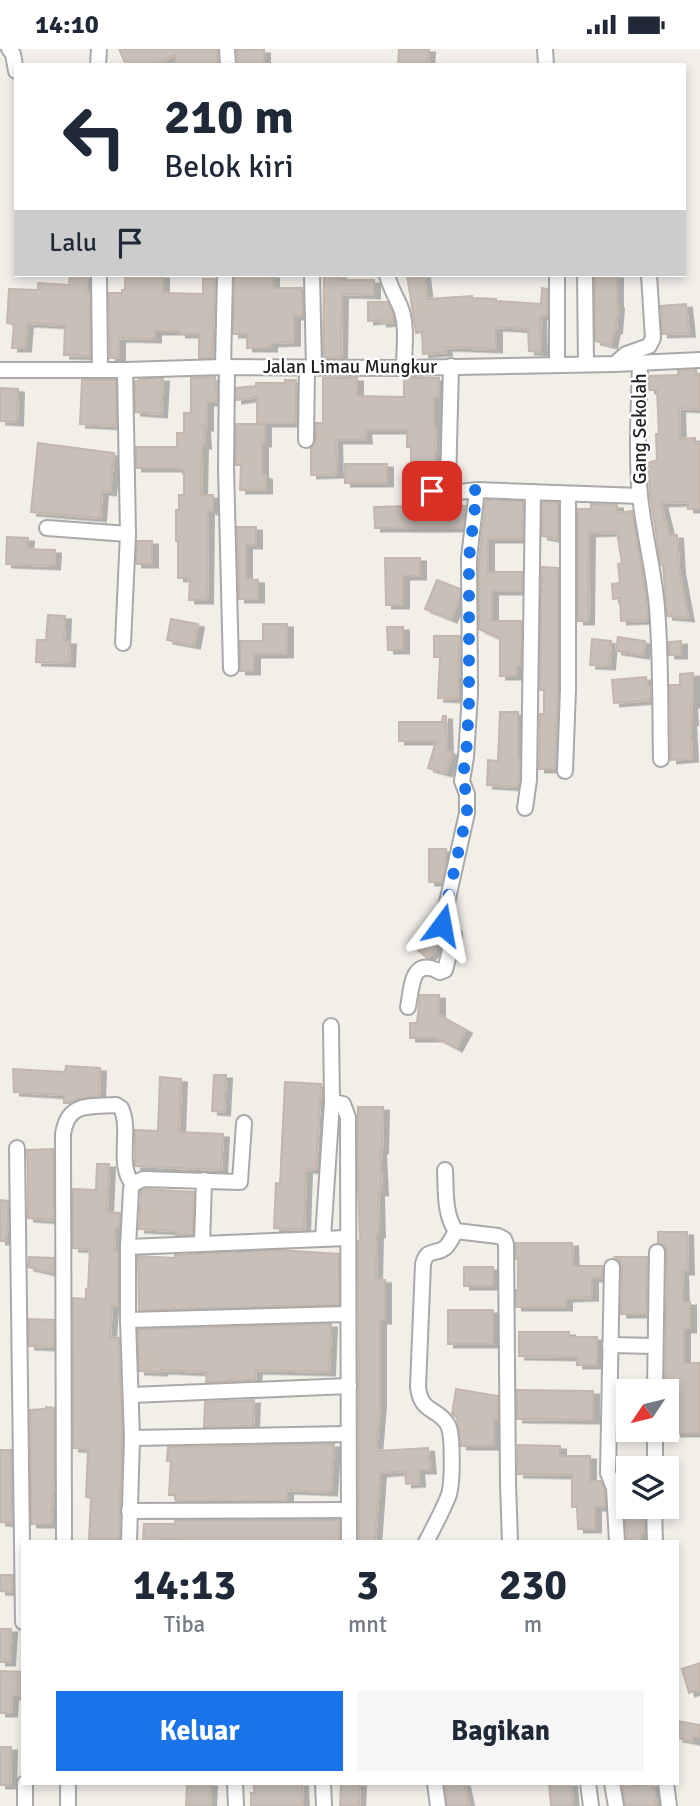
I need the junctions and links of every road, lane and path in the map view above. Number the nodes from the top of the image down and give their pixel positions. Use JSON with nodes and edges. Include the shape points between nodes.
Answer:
{"nodes":[{"id":1,"x":99,"y":277,"type":"edge"},
{"id":2,"x":225,"y":277,"type":"edge"},
{"id":3,"x":312,"y":277,"type":"edge"},
{"id":4,"x":387,"y":277,"type":"edge"},
{"id":5,"x":557,"y":277,"type":"edge"},
{"id":6,"x":585,"y":277,"type":"edge"},
{"id":7,"x":649,"y":277,"type":"edge"},
{"id":8,"x":700,"y":360,"type":"edge"},
{"id":9,"x":640,"y":362,"type":"junction"},
{"id":10,"x":557,"y":364,"type":"junction"},
{"id":11,"x":586,"y":364,"type":"junction"},
{"id":12,"x":615,"y":364,"type":"junction"},
{"id":13,"x":451,"y":366,"type":"junction"},
{"id":14,"x":225,"y":367,"type":"junction"},
{"id":15,"x":310,"y":367,"type":"junction"},
{"id":16,"x":404,"y":368,"type":"junction"},
{"id":17,"x":100,"y":369,"type":"junction"},
{"id":18,"x":0,"y":370,"type":"edge"},
{"id":19,"x":125,"y":370,"type":"junction"},
{"id":20,"x":306,"y":440,"type":"dead end"},
{"id":21,"x":449,"y":489,"type":"junction"},
{"id":22,"x":477,"y":490,"type":"junction"},
{"id":23,"x":533,"y":492,"type":"junction"},
{"id":24,"x":414,"y":493,"type":"dead end"},
{"id":25,"x":568,"y":494,"type":"junction"},
{"id":26,"x":640,"y":496,"type":"junction"},
{"id":27,"x":47,"y":528,"type":"dead end"},
{"id":28,"x":128,"y":534,"type":"junction"},
{"id":29,"x":124,"y":643,"type":"dead end"},
{"id":30,"x":231,"y":668,"type":"dead end"},
{"id":31,"x":661,"y":759,"type":"dead end"},
{"id":32,"x":565,"y":771,"type":"dead end"},
{"id":33,"x":525,"y":808,"type":"dead end"},
{"id":34,"x":408,"y":1007,"type":"dead end"},
{"id":35,"x":331,"y":1026,"type":"dead end"},
{"id":36,"x":332,"y":1102,"type":"junction"},
{"id":37,"x":244,"y":1123,"type":"dead end"},
{"id":38,"x":17,"y":1148,"type":"dead end"},
{"id":39,"x":445,"y":1170,"type":"dead end"},
{"id":40,"x":204,"y":1180,"type":"junction"},
{"id":41,"x":133,"y":1184,"type":"junction"},
{"id":42,"x":456,"y":1231,"type":"junction"},
{"id":43,"x":323,"y":1238,"type":"junction"},
{"id":44,"x":347,"y":1238,"type":"junction"},
{"id":45,"x":202,"y":1244,"type":"junction"},
{"id":46,"x":128,"y":1247,"type":"junction"},
{"id":47,"x":657,"y":1252,"type":"dead end"},
{"id":48,"x":612,"y":1267,"type":"dead end"},
{"id":49,"x":348,"y":1314,"type":"junction"},
{"id":50,"x":128,"y":1320,"type":"junction"},
{"id":51,"x":610,"y":1345,"type":"junction"},
{"id":52,"x":655,"y":1346,"type":"junction"},
{"id":53,"x":655,"y":1379,"type":"edge"},
{"id":54,"x":348,"y":1386,"type":"junction"},
{"id":55,"x":132,"y":1395,"type":"junction"},
{"id":56,"x":348,"y":1434,"type":"junction"},
{"id":57,"x":132,"y":1438,"type":"junction"},
{"id":58,"x":349,"y":1510,"type":"junction"},
{"id":59,"x":129,"y":1511,"type":"junction"},
{"id":60,"x":654,"y":1519,"type":"edge"},
{"id":61,"x":22,"y":1540,"type":"edge"},
{"id":62,"x":64,"y":1540,"type":"edge"},
{"id":63,"x":128,"y":1540,"type":"edge"},
{"id":64,"x":349,"y":1540,"type":"edge"},
{"id":65,"x":427,"y":1540,"type":"edge"},
{"id":66,"x":510,"y":1540,"type":"edge"},
{"id":67,"x":617,"y":1540,"type":"edge"},
{"id":68,"x":655,"y":1540,"type":"edge"},
{"id":69,"x":25,"y":1785,"type":"edge"},
{"id":70,"x":68,"y":1785,"type":"edge"},
{"id":71,"x":235,"y":1785,"type":"edge"},
{"id":72,"x":323,"y":1785,"type":"edge"},
{"id":73,"x":435,"y":1785,"type":"edge"},
{"id":74,"x":588,"y":1785,"type":"edge"},
{"id":75,"x":612,"y":1785,"type":"edge"},
{"id":76,"x":666,"y":1785,"type":"edge"},
{"id":77,"x":25,"y":1806,"type":"edge"},
{"id":78,"x":68,"y":1806,"type":"edge"},
{"id":79,"x":236,"y":1806,"type":"edge"},
{"id":80,"x":324,"y":1806,"type":"edge"},
{"id":81,"x":438,"y":1806,"type":"edge"},
{"id":82,"x":591,"y":1806,"type":"edge"},
{"id":83,"x":615,"y":1806,"type":"edge"},
{"id":84,"x":669,"y":1806,"type":"edge"}],
"edges":[{"from":1,"to":17,"type":"street"},
{"from":2,"to":14,"type":"street"},
{"from":3,"to":15,"type":"street"},
{"from":4,"to":16,"type":"street","via":[[404,322]]},
{"from":5,"to":10,"type":"street"},
{"from":6,"to":11,"type":"street"},
{"from":7,"to":12,"type":"street","via":[[653,338],[649,346],[626,354]]},
{"from":8,"to":9,"type":"street","name":"Jalan Limau Mungkur"},
{"from":9,"to":12,"type":"street","name":"Jalan Limau Mungkur"},
{"from":9,"to":26,"type":"street","name":"Gang Sekolah"},
{"from":10,"to":11,"type":"street","name":"Jalan Limau Mungkur"},
{"from":10,"to":13,"type":"street","name":"Jalan Limau Mungkur"},
{"from":11,"to":12,"type":"street","name":"Jalan Limau Mungkur"},
{"from":13,"to":16,"type":"street","name":"Jalan Limau Mungkur"},
{"from":13,"to":21,"type":"street"},
{"from":14,"to":15,"type":"street","name":"Jalan Limau Mungkur"},
{"from":14,"to":19,"type":"street","name":"Jalan Limau Mungkur"},
{"from":14,"to":30,"type":"street"},
{"from":15,"to":16,"type":"street","name":"Jalan Limau Mungkur"},
{"from":15,"to":20,"type":"street"},
{"from":17,"to":18,"type":"street","name":"Jalan Limau Mungkur"},
{"from":17,"to":19,"type":"street","name":"Jalan Limau Mungkur"},
{"from":19,"to":28,"type":"street"},
{"from":21,"to":22,"type":"street"},
{"from":21,"to":24,"type":"street"},
{"from":22,"to":23,"type":"street"},
{"from":22,"to":34,"type":"street","via":[[469,558],[469,706],[462,781],[467,813],[442,925],[454,935],[445,969],[422,968],[415,974]]},
{"from":23,"to":25,"type":"street"},
{"from":23,"to":33,"type":"street"},
{"from":25,"to":26,"type":"street"},
{"from":25,"to":32,"type":"street"},
{"from":26,"to":31,"type":"street","name":"Gang Sekolah","via":[[657,606]]},
{"from":27,"to":28,"type":"street"},
{"from":28,"to":29,"type":"street"},
{"from":35,"to":36,"type":"street"},
{"from":36,"to":43,"type":"street"},
{"from":36,"to":44,"type":"street","via":[[343,1104],[348,1117]]},
{"from":37,"to":40,"type":"street","via":[[240,1182]]},
{"from":38,"to":61,"type":"street"},
{"from":39,"to":42,"type":"street","via":[[449,1215]]},
{"from":40,"to":41,"type":"street","via":[[143,1179]]},
{"from":40,"to":45,"type":"street"},
{"from":41,"to":46,"type":"street"},
{"from":41,"to":62,"type":"street","via":[[125,1167],[126,1122],[121,1108],[79,1108],[71,1113],[63,1135]]},
{"from":42,"to":65,"type":"street","via":[[448,1245],[428,1254],[423,1264],[419,1397],[447,1424],[451,1438],[450,1493]]},
{"from":42,"to":66,"type":"street","via":[[498,1236],[506,1244]]},
{"from":43,"to":44,"type":"street"},
{"from":43,"to":45,"type":"street"},
{"from":44,"to":49,"type":"street"},
{"from":45,"to":46,"type":"street"},
{"from":46,"to":50,"type":"street"},
{"from":47,"to":52,"type":"street"},
{"from":48,"to":51,"type":"street"},
{"from":49,"to":50,"type":"street"},
{"from":49,"to":54,"type":"street"},
{"from":50,"to":55,"type":"street"},
{"from":51,"to":52,"type":"street"},
{"from":51,"to":67,"type":"street","via":[[608,1473],[614,1488]]},
{"from":52,"to":53,"type":"street"},
{"from":54,"to":55,"type":"street"},
{"from":54,"to":56,"type":"street"},
{"from":55,"to":57,"type":"street"},
{"from":56,"to":57,"type":"street"},
{"from":56,"to":58,"type":"street"},
{"from":57,"to":59,"type":"street"},
{"from":58,"to":59,"type":"street"},
{"from":58,"to":64,"type":"street"},
{"from":59,"to":63,"type":"street"},
{"from":60,"to":68,"type":"street"},
{"from":69,"to":77,"type":"street"},
{"from":70,"to":78,"type":"street"},
{"from":71,"to":79,"type":"street"},
{"from":72,"to":80,"type":"street"},
{"from":73,"to":81,"type":"street"},
{"from":74,"to":82,"type":"street"},
{"from":75,"to":83,"type":"street"},
{"from":76,"to":84,"type":"street"}]}
